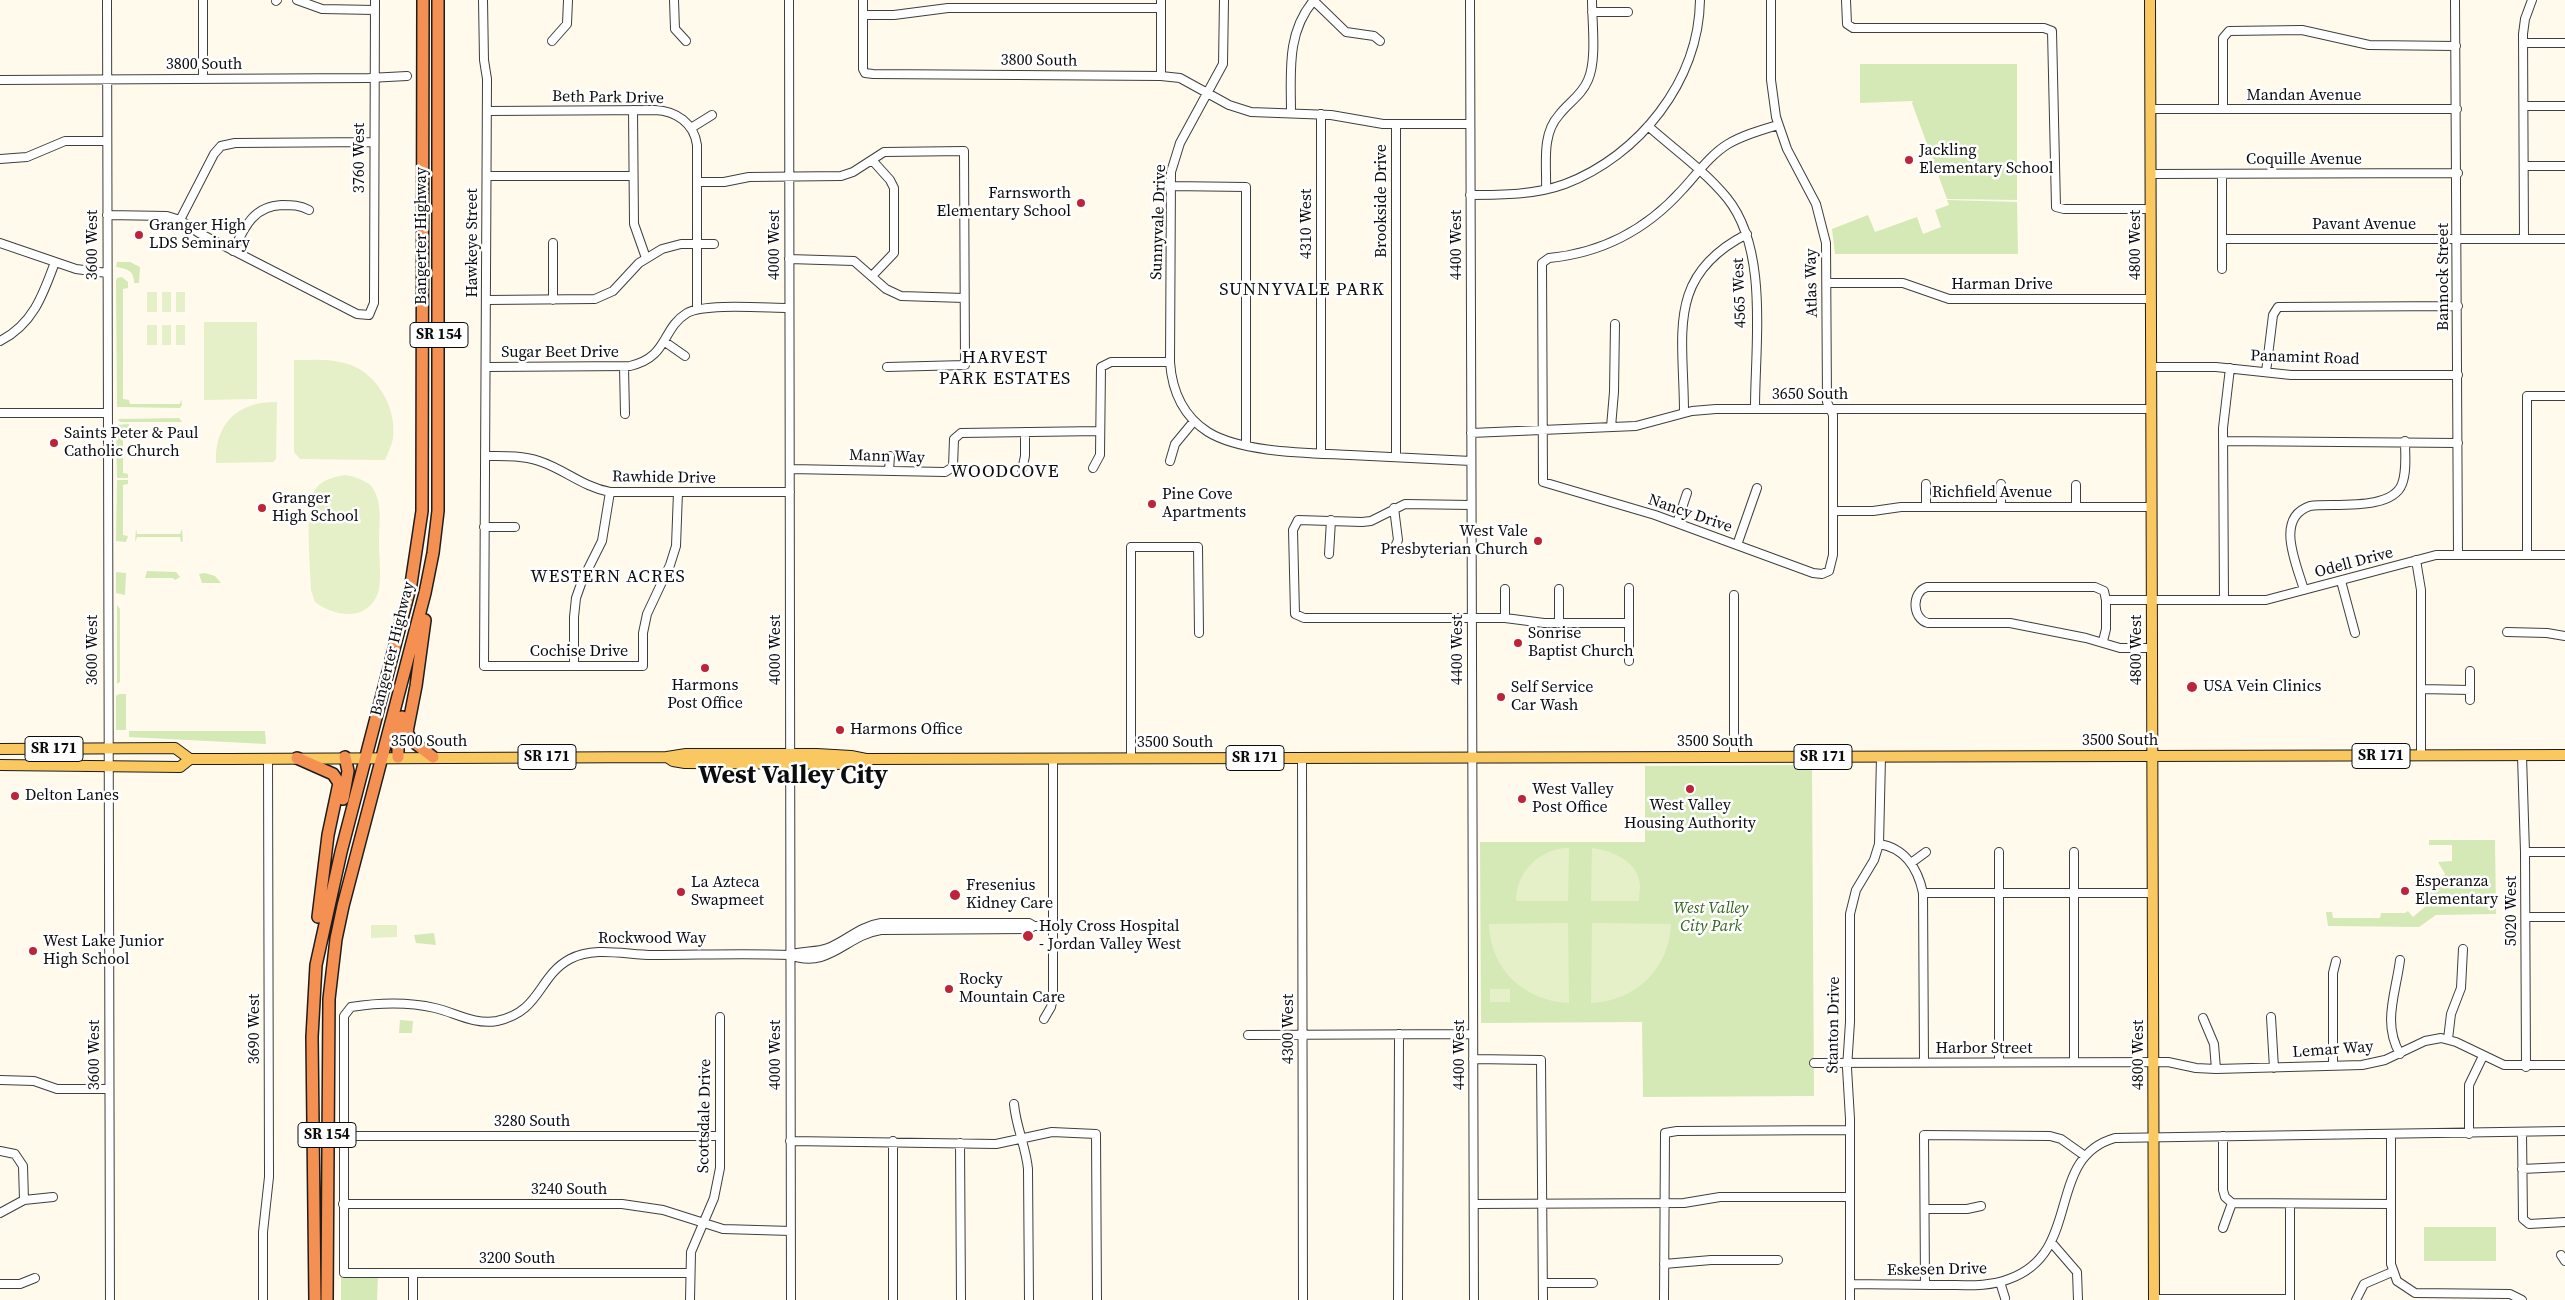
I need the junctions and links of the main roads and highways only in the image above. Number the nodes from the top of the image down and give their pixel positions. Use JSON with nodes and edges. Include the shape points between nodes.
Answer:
{"nodes":[{"id":1,"x":423,"y":0,"type":"edge"},
{"id":2,"x":438,"y":0,"type":"edge"},
{"id":3,"x":2150,"y":0,"type":"edge"},
{"id":4,"x":438,"y":500,"type":"junction"},
{"id":5,"x":416,"y":562,"type":"junction"},
{"id":6,"x":406,"y":666,"type":"junction"},
{"id":7,"x":0,"y":749,"type":"edge"},
{"id":8,"x":2153,"y":756,"type":"junction"},
{"id":9,"x":2565,"y":756,"type":"edge"},
{"id":10,"x":345,"y":757,"type":"junction"},
{"id":11,"x":366,"y":757,"type":"junction"},
{"id":12,"x":382,"y":757,"type":"junction"},
{"id":13,"x":398,"y":757,"type":"junction"},
{"id":14,"x":433,"y":757,"type":"junction"},
{"id":15,"x":297,"y":758,"type":"junction"},
{"id":16,"x":190,"y":759,"type":"junction"},
{"id":17,"x":0,"y":765,"type":"edge"},
{"id":18,"x":341,"y":852,"type":"junction"},
{"id":19,"x":321,"y":936,"type":"junction"},
{"id":20,"x":334,"y":954,"type":"junction"},
{"id":21,"x":313,"y":1151,"type":"junction"},
{"id":22,"x":327,"y":1257,"type":"junction"},
{"id":23,"x":2154,"y":1299,"type":"edge"},
{"id":24,"x":315,"y":1300,"type":"edge"},
{"id":25,"x":327,"y":1300,"type":"edge"},
{"id":26,"x":334,"y":1300,"type":"edge"}],
"edges":[{"from":1,"to":5,"type":"highway","name":"Bangerter Highway","number":"SR 154","via":[[424,479]]},
{"from":2,"to":4,"type":"highway","name":"Bangerter Highway","number":"SR 154"},
{"from":3,"to":8,"type":"main road","name":"4800 West"},
{"from":4,"to":6,"type":"highway","name":"Bangerter Highway","number":"SR 154","via":[[429,574]]},
{"from":4,"to":14,"type":"highway","via":[[437,558],[407,730],[411,740]]},
{"from":5,"to":6,"type":"highway","via":[[416,584],[402,642]]},
{"from":5,"to":11,"type":"highway","name":"Bangerter Highway","number":"SR 154"},
{"from":6,"to":12,"type":"highway","name":"Bangerter Highway","number":"SR 154"},
{"from":6,"to":13,"type":"highway","via":[[410,687],[399,732]]},
{"from":7,"to":16,"type":"main road","name":"3500 South","number":"SR 171","via":[[175,748]]},
{"from":8,"to":9,"type":"main road","name":"3500 South","number":"SR 171"},
{"from":8,"to":14,"type":"main road","name":"3500 South","number":"SR 171","via":[[866,759],[851,756],[681,763],[667,757]]},
{"from":8,"to":23,"type":"main road","name":"4800 West"},
{"from":10,"to":11,"type":"main road","name":"3500 South","number":"SR 171"},
{"from":10,"to":15,"type":"main road","name":"3500 South","number":"SR 171"},
{"from":10,"to":18,"type":"highway","via":[[348,777],[336,829]]},
{"from":11,"to":12,"type":"main road","name":"3500 South","number":"SR 171"},
{"from":11,"to":18,"type":"highway","name":"Bangerter Highway","number":"SR 154"},
{"from":12,"to":13,"type":"main road","name":"3500 South","number":"SR 171"},
{"from":12,"to":20,"type":"highway","name":"Bangerter Highway","number":"SR 154","via":[[339,922]]},
{"from":13,"to":14,"type":"main road","name":"3500 South","number":"SR 171"},
{"from":15,"to":16,"type":"main road","name":"3500 South","number":"SR 171"},
{"from":15,"to":19,"type":"highway","via":[[333,774],[339,783],[328,835],[318,921]]},
{"from":16,"to":17,"type":"main road","name":"3500 South","number":"SR 171","via":[[180,767]]},
{"from":18,"to":19,"type":"highway","name":"Bangerter Highway","number":"SR 154"},
{"from":18,"to":20,"type":"highway","via":[[343,874],[329,935]]},
{"from":19,"to":21,"type":"highway","name":"Bangerter Highway","number":"SR 154","via":[[312,1008]]},
{"from":20,"to":22,"type":"highway","name":"Bangerter Highway","number":"SR 154","via":[[328,1023]]},
{"from":21,"to":22,"type":"highway","via":[[319,1163],[320,1242]]},
{"from":21,"to":24,"type":"highway","name":"Bangerter Highway","number":"SR 154"},
{"from":22,"to":25,"type":"highway","name":"Bangerter Highway","number":"SR 154"},
{"from":22,"to":26,"type":"highway","via":[[334,1272]]}]}
